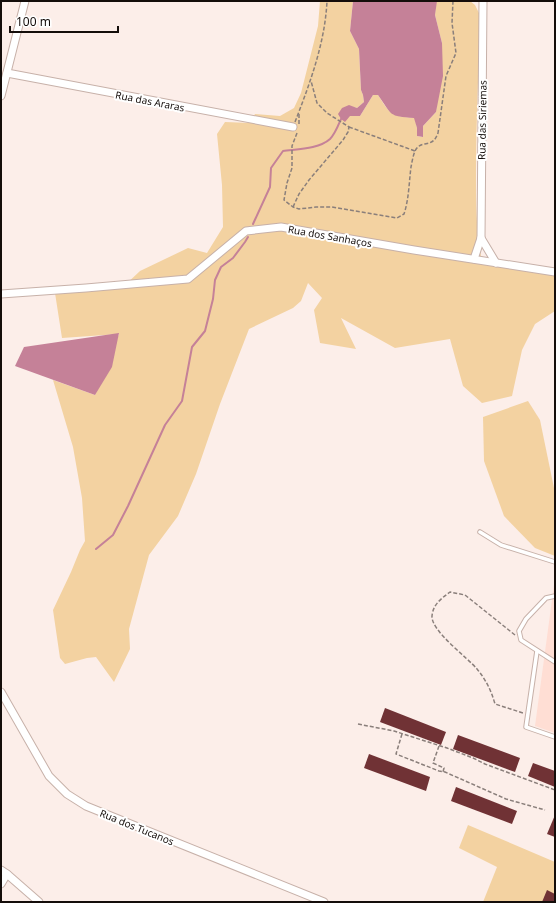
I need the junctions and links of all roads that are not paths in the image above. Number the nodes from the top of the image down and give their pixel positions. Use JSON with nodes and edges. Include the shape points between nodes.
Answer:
{"nodes":[{"id":1,"x":25,"y":1,"type":"edge"},
{"id":2,"x":483,"y":1,"type":"edge"},
{"id":3,"x":7,"y":73,"type":"junction"},
{"id":4,"x":1,"y":96,"type":"edge"},
{"id":5,"x":293,"y":127,"type":"road end"},
{"id":6,"x":481,"y":238,"type":"junction"},
{"id":7,"x":474,"y":259,"type":"junction"},
{"id":8,"x":496,"y":263,"type":"junction"},
{"id":9,"x":555,"y":272,"type":"edge"},
{"id":10,"x":1,"y":294,"type":"edge"},
{"id":11,"x":480,"y":532,"type":"dead end"},
{"id":12,"x":555,"y":562,"type":"edge"},
{"id":13,"x":555,"y":596,"type":"edge"},
{"id":14,"x":537,"y":651,"type":"junction"},
{"id":15,"x":555,"y":662,"type":"edge"},
{"id":16,"x":1,"y":692,"type":"edge"},
{"id":17,"x":555,"y":737,"type":"edge"},
{"id":18,"x":4,"y":872,"type":"edge"},
{"id":19,"x":1,"y":884,"type":"edge"},
{"id":20,"x":39,"y":902,"type":"edge"},
{"id":21,"x":324,"y":902,"type":"edge"}],
"edges":[{"from":1,"to":3,"type":"street"},
{"from":2,"to":6,"type":"street","name":"Rua das Siriemas"},
{"from":3,"to":4,"type":"street"},
{"from":3,"to":5,"type":"street","name":"Rua das Araras"},
{"from":6,"to":7,"type":"street","name":"Rua das Siriemas"},
{"from":6,"to":8,"type":"street"},
{"from":7,"to":8,"type":"street","name":"Rua dos Sanhaços"},
{"from":7,"to":10,"type":"street","name":"Rua dos Sanhaços","via":[[280,227],[246,231],[188,279]]},
{"from":8,"to":9,"type":"street","name":"Rua dos Sanhaços"},
{"from":11,"to":12,"type":"lane","via":[[501,545]]},
{"from":13,"to":14,"type":"lane","via":[[546,598],[526,619],[519,632],[521,640]]},
{"from":14,"to":15,"type":"lane"},
{"from":14,"to":17,"type":"lane","via":[[526,727]]},
{"from":16,"to":21,"type":"street","name":"Rua dos Tucanos","via":[[49,776],[67,794],[86,806]]},
{"from":18,"to":19,"type":"street"},
{"from":18,"to":20,"type":"street"}]}
